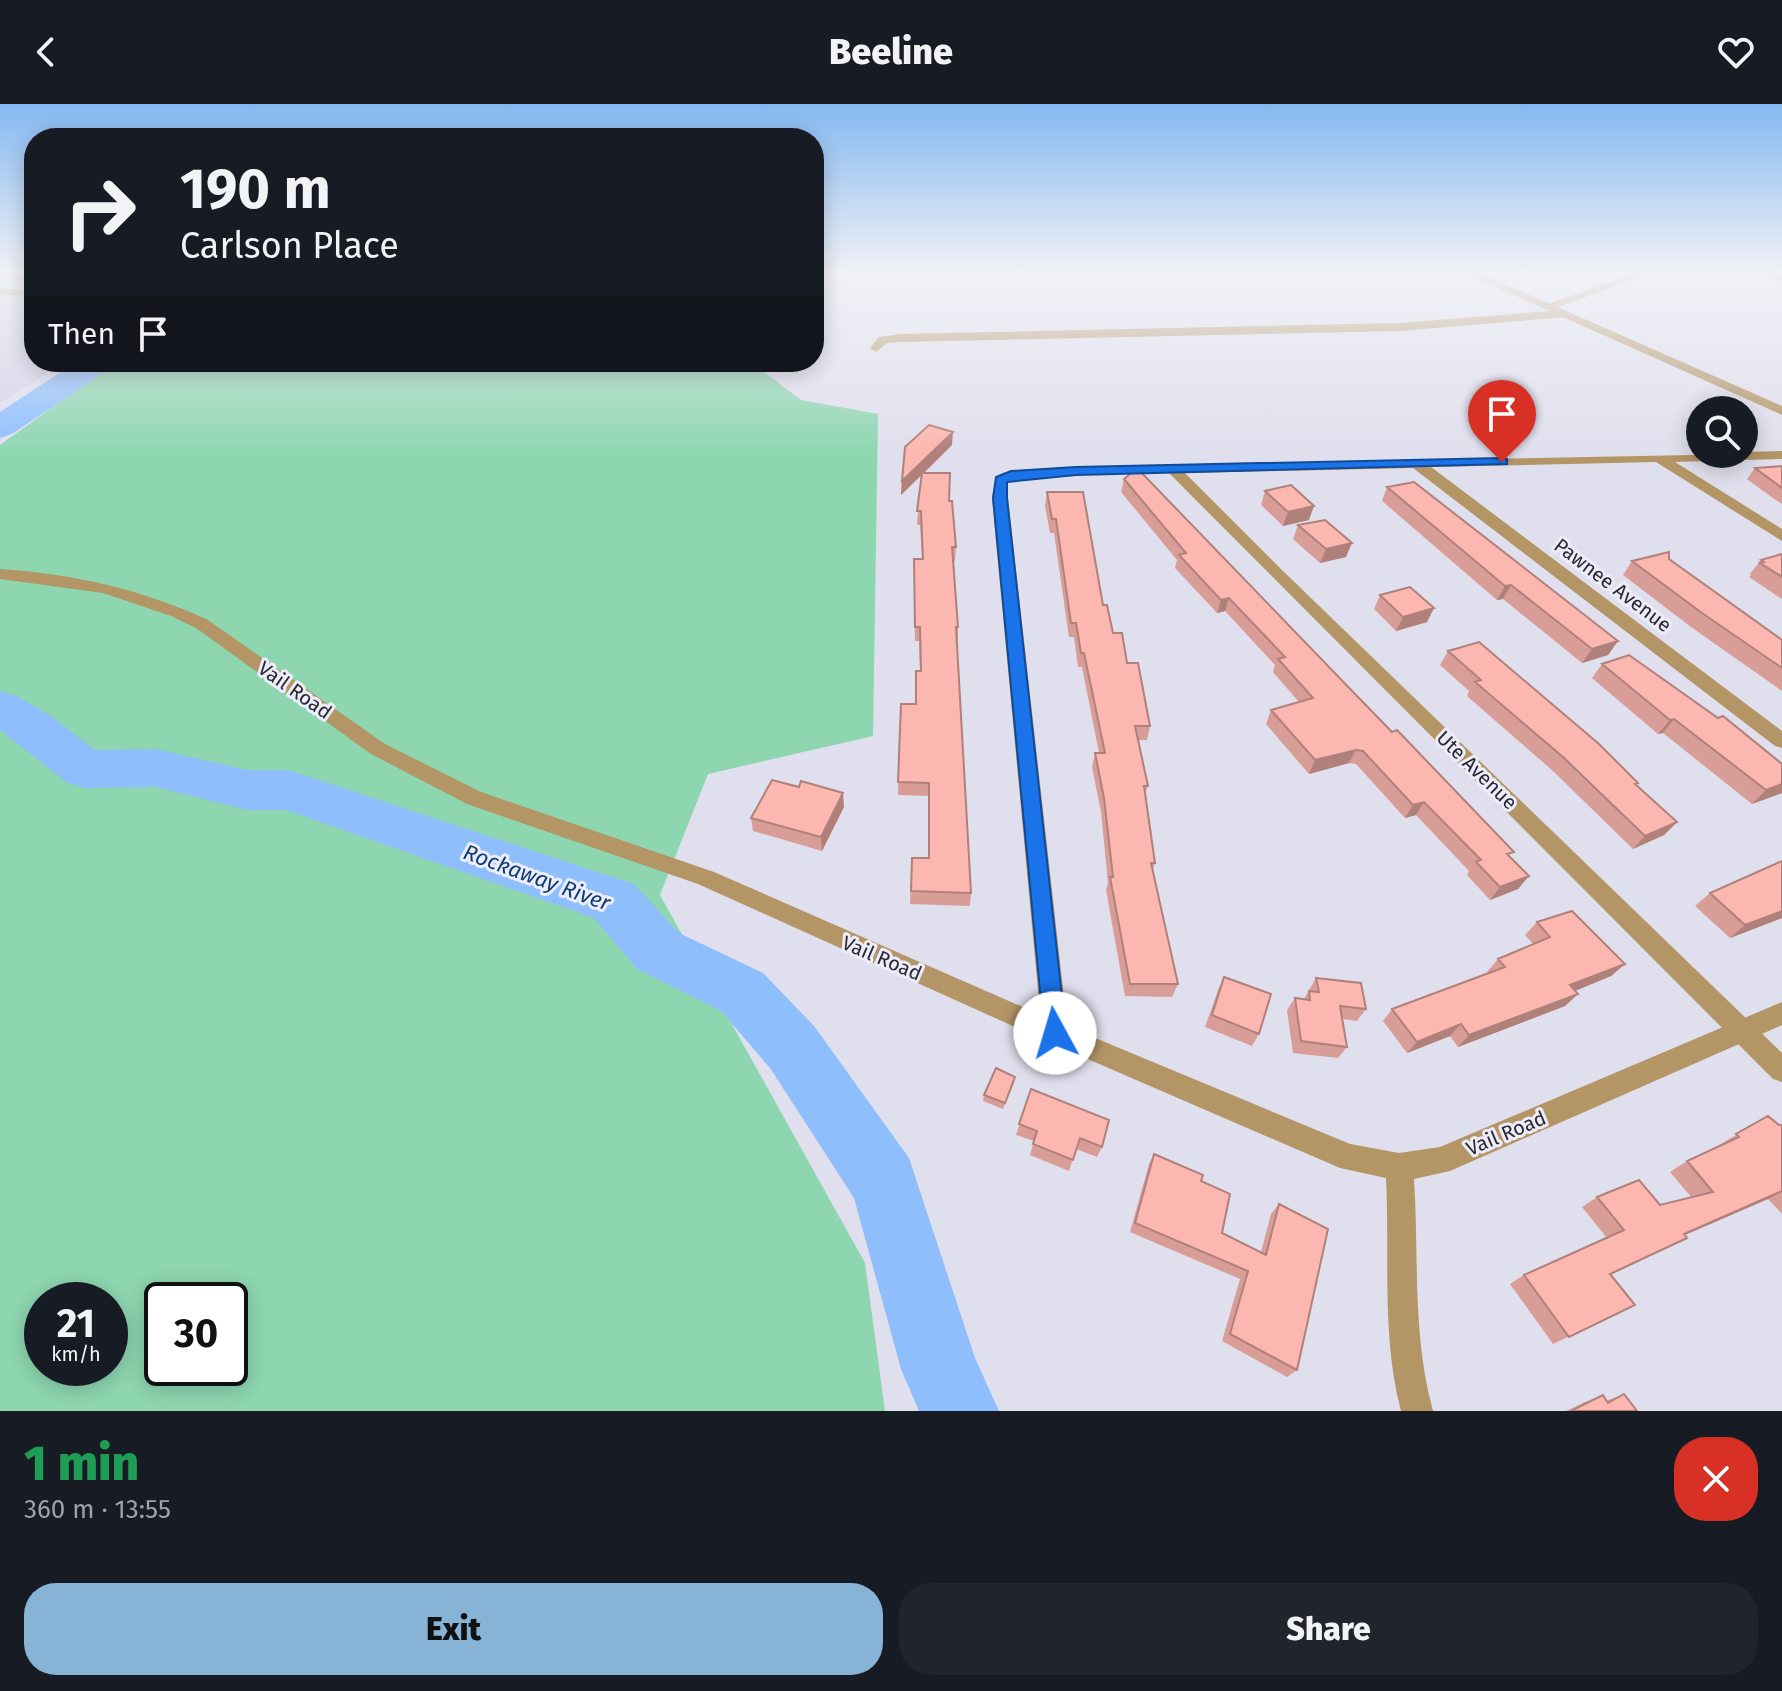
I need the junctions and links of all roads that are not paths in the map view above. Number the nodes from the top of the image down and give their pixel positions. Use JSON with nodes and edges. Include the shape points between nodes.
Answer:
{"nodes":[{"id":1,"x":1165,"y":332,"type":"edge"},
{"id":2,"x":1604,"y":332,"type":"edge"},
{"id":3,"x":876,"y":348,"type":"dead end"},
{"id":4,"x":1782,"y":411,"type":"edge"},
{"id":5,"x":1782,"y":455,"type":"edge"},
{"id":6,"x":1659,"y":458,"type":"junction"},
{"id":7,"x":1417,"y":464,"type":"junction"},
{"id":8,"x":1173,"y":469,"type":"junction"},
{"id":9,"x":1782,"y":536,"type":"edge"},
{"id":10,"x":0,"y":574,"type":"edge"},
{"id":11,"x":1782,"y":741,"type":"edge"},
{"id":12,"x":1782,"y":1013,"type":"edge"},
{"id":13,"x":1743,"y":1031,"type":"junction"},
{"id":14,"x":1055,"y":1033,"type":"junction"},
{"id":15,"x":1782,"y":1070,"type":"edge"},
{"id":16,"x":1399,"y":1167,"type":"junction"},
{"id":17,"x":1417,"y":1411,"type":"edge"}],
"edges":[{"from":1,"to":3,"type":"street","via":[[900,338],[883,340]]},
{"from":2,"to":4,"type":"street"},
{"from":5,"to":6,"type":"street"},
{"from":6,"to":7,"type":"street"},
{"from":6,"to":9,"type":"street"},
{"from":7,"to":8,"type":"street"},
{"from":7,"to":11,"type":"street","name":"Pawnee Avenue"},
{"from":8,"to":13,"type":"street","name":"Ute Avenue"},
{"from":8,"to":14,"type":"street","via":[[1011,475],[1001,480]]},
{"from":10,"to":14,"type":"street","name":"Vail Road","via":[[106,586],[173,609],[378,749],[428,776],[521,816],[706,878]]},
{"from":12,"to":13,"type":"street","name":"Vail Road"},
{"from":13,"to":15,"type":"street","name":"Ute Avenue"},
{"from":13,"to":16,"type":"street","name":"Vail Road","via":[[1440,1161]]},
{"from":14,"to":16,"type":"street","name":"Vail Road","via":[[1314,1144],[1350,1158]]},
{"from":16,"to":17,"type":"street","via":[[1402,1326]]}]}
